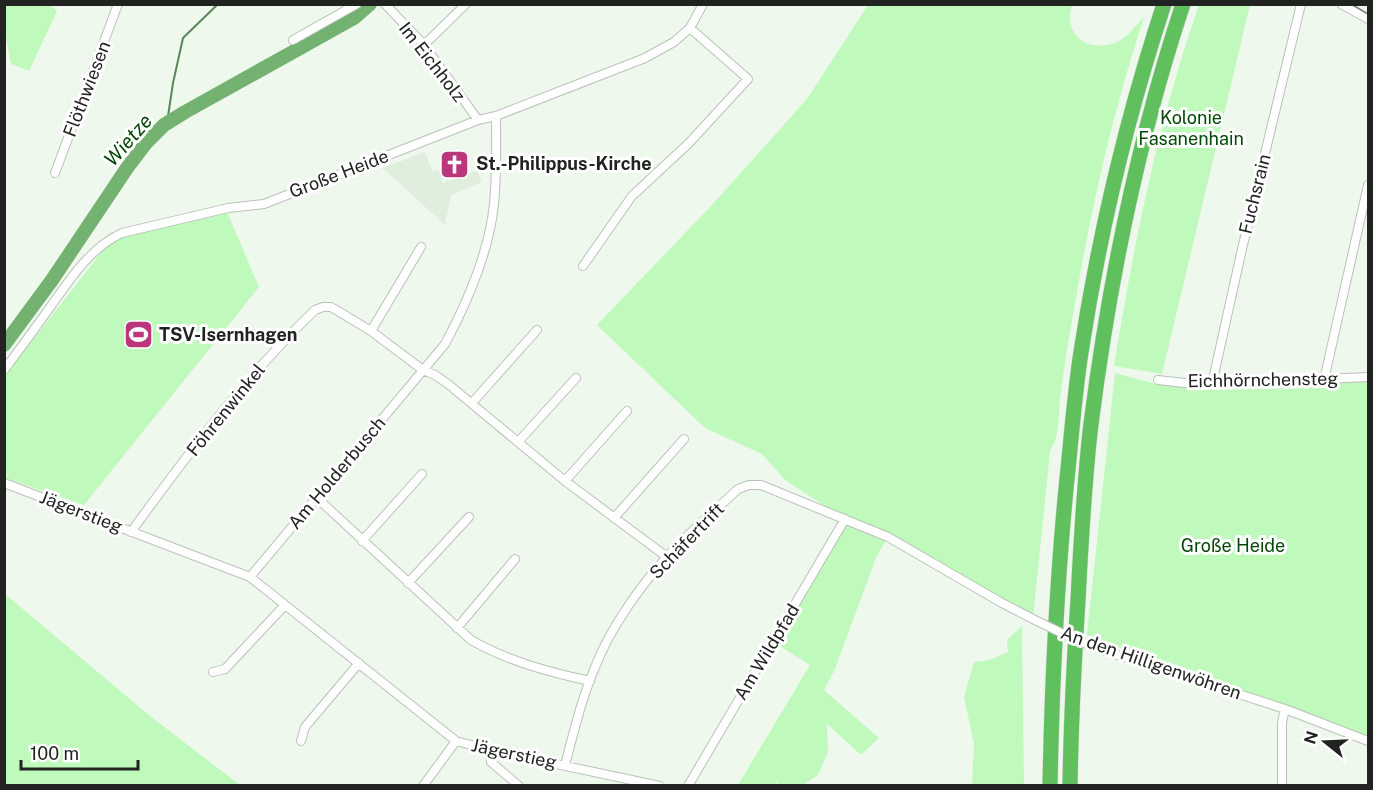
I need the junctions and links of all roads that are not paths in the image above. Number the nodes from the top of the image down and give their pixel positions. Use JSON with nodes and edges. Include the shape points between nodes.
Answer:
{"nodes":[{"id":1,"x":118,"y":4,"type":"edge"},
{"id":2,"x":357,"y":4,"type":"edge"},
{"id":3,"x":385,"y":4,"type":"edge"},
{"id":4,"x":466,"y":4,"type":"edge"},
{"id":5,"x":703,"y":4,"type":"edge"},
{"id":6,"x":1164,"y":4,"type":"edge"},
{"id":7,"x":1183,"y":4,"type":"edge"},
{"id":8,"x":1301,"y":4,"type":"edge"},
{"id":9,"x":1341,"y":4,"type":"edge"},
{"id":10,"x":1368,"y":19,"type":"edge"},
{"id":11,"x":690,"y":28,"type":"junction"},
{"id":12,"x":293,"y":40,"type":"dead end"},
{"id":13,"x":424,"y":45,"type":"junction"},
{"id":14,"x":496,"y":116,"type":"junction"},
{"id":15,"x":478,"y":120,"type":"junction"},
{"id":16,"x":55,"y":173,"type":"dead end"},
{"id":17,"x":1368,"y":185,"type":"edge"},
{"id":18,"x":421,"y":247,"type":"dead end"},
{"id":19,"x":583,"y":266,"type":"dead end"},
{"id":20,"x":537,"y":330,"type":"dead end"},
{"id":21,"x":371,"y":331,"type":"junction"},
{"id":22,"x":4,"y":370,"type":"edge"},
{"id":23,"x":423,"y":370,"type":"junction"},
{"id":24,"x":1368,"y":377,"type":"edge"},
{"id":25,"x":576,"y":378,"type":"dead end"},
{"id":26,"x":1158,"y":380,"type":"dead end"},
{"id":27,"x":1324,"y":380,"type":"junction"},
{"id":28,"x":1212,"y":384,"type":"junction"},
{"id":29,"x":472,"y":404,"type":"junction"},
{"id":30,"x":627,"y":411,"type":"dead end"},
{"id":31,"x":684,"y":439,"type":"dead end"},
{"id":32,"x":518,"y":442,"type":"junction"},
{"id":33,"x":422,"y":474,"type":"dead end"},
{"id":34,"x":565,"y":481,"type":"junction"},
{"id":35,"x":4,"y":483,"type":"edge"},
{"id":36,"x":317,"y":498,"type":"junction"},
{"id":37,"x":468,"y":517,"type":"dead end"},
{"id":38,"x":614,"y":518,"type":"junction"},
{"id":39,"x":845,"y":519,"type":"junction"},
{"id":40,"x":131,"y":532,"type":"junction"},
{"id":41,"x":362,"y":540,"type":"junction"},
{"id":42,"x":667,"y":557,"type":"junction"},
{"id":43,"x":515,"y":559,"type":"dead end"},
{"id":44,"x":250,"y":577,"type":"junction"},
{"id":45,"x":408,"y":583,"type":"junction"},
{"id":46,"x":285,"y":605,"type":"junction"},
{"id":47,"x":457,"y":628,"type":"junction"},
{"id":48,"x":359,"y":663,"type":"junction"},
{"id":49,"x":213,"y":672,"type":"dead end"},
{"id":50,"x":590,"y":681,"type":"junction"},
{"id":51,"x":1285,"y":709,"type":"junction"},
{"id":52,"x":301,"y":741,"type":"dead end"},
{"id":53,"x":456,"y":741,"type":"junction"},
{"id":54,"x":1368,"y":741,"type":"edge"},
{"id":55,"x":490,"y":750,"type":"junction"},
{"id":56,"x":565,"y":765,"type":"junction"},
{"id":57,"x":423,"y":786,"type":"edge"},
{"id":58,"x":519,"y":786,"type":"edge"},
{"id":59,"x":660,"y":786,"type":"edge"},
{"id":60,"x":688,"y":786,"type":"edge"},
{"id":61,"x":1050,"y":786,"type":"edge"},
{"id":62,"x":1070,"y":786,"type":"edge"},
{"id":63,"x":1282,"y":786,"type":"edge"}],
"edges":[{"from":1,"to":16,"type":"street","name":"Flöthwiesen"},
{"from":2,"to":12,"type":"street"},
{"from":3,"to":13,"type":"street","name":"Im Eichholz"},
{"from":4,"to":13,"type":"street"},
{"from":5,"to":11,"type":"street","name":"Große Heide"},
{"from":6,"to":61,"type":"highway","via":[[1118,166],[1081,353],[1060,562]]},
{"from":7,"to":62,"type":"highway","via":[[1146,129],[1120,242],[1101,354],[1084,495]]},
{"from":8,"to":28,"type":"street","name":"Fuchsrain"},
{"from":9,"to":10,"type":"street"},
{"from":11,"to":14,"type":"street","name":"Große Heide","via":[[645,58]]},
{"from":11,"to":19,"type":"street","via":[[748,79],[689,143],[632,196]]},
{"from":13,"to":15,"type":"street","name":"Im Eichholz"},
{"from":14,"to":15,"type":"street","name":"Große Heide"},
{"from":14,"to":23,"type":"street","name":"Am Holderbusch","via":[[496,181],[485,252],[446,344]]},
{"from":15,"to":22,"type":"street","name":"Große Heide","via":[[264,204],[217,210],[109,239],[77,271]]},
{"from":17,"to":27,"type":"street"},
{"from":18,"to":21,"type":"street"},
{"from":20,"to":29,"type":"street"},
{"from":21,"to":23,"type":"street","name":"Föhrenwinkel"},
{"from":21,"to":40,"type":"street","name":"Föhrenwinkel","via":[[331,307],[315,310],[258,368]]},
{"from":23,"to":29,"type":"street","name":"Föhrenwinkel"},
{"from":23,"to":36,"type":"street","name":"Am Holderbusch"},
{"from":24,"to":27,"type":"street","name":"Eichhörnchensteg"},
{"from":25,"to":32,"type":"street"},
{"from":26,"to":28,"type":"street","name":"Eichhörnchensteg"},
{"from":27,"to":28,"type":"street","name":"Eichhörnchensteg"},
{"from":29,"to":32,"type":"street","name":"Föhrenwinkel"},
{"from":30,"to":34,"type":"street"},
{"from":31,"to":38,"type":"street"},
{"from":32,"to":34,"type":"street","name":"Föhrenwinkel"},
{"from":33,"to":41,"type":"street"},
{"from":34,"to":38,"type":"street","name":"Föhrenwinkel"},
{"from":35,"to":40,"type":"street","name":"Jägerstieg"},
{"from":36,"to":41,"type":"street"},
{"from":36,"to":44,"type":"street","name":"Am Holderbusch"},
{"from":37,"to":45,"type":"street"},
{"from":38,"to":42,"type":"street","name":"Föhrenwinkel"},
{"from":39,"to":42,"type":"street","name":"Schäfertrift","via":[[749,484],[738,489]]},
{"from":39,"to":51,"type":"street","name":"An den Hilligenwöhren","bridge":true,"via":[[888,537],[1002,603],[1074,639]]},
{"from":39,"to":60,"type":"street","name":"Am Wildpfad"},
{"from":40,"to":44,"type":"street","name":"Jägerstieg"},
{"from":41,"to":45,"type":"street"},
{"from":42,"to":50,"type":"street","name":"Schäfertrift","via":[[613,631]]},
{"from":43,"to":47,"type":"street"},
{"from":44,"to":46,"type":"street","name":"Jägerstieg"},
{"from":45,"to":47,"type":"street"},
{"from":46,"to":48,"type":"street","name":"Jägerstieg"},
{"from":46,"to":49,"type":"street","via":[[225,669]]},
{"from":47,"to":50,"type":"street","via":[[471,640],[505,657]]},
{"from":48,"to":52,"type":"street","via":[[305,727]]},
{"from":48,"to":53,"type":"street","name":"Jägerstieg"},
{"from":50,"to":56,"type":"street","name":"Schäfertrift"},
{"from":51,"to":54,"type":"street","name":"An den Hilligenwöhren"},
{"from":51,"to":63,"type":"street"},
{"from":53,"to":55,"type":"street","name":"Jägerstieg"},
{"from":53,"to":57,"type":"street"},
{"from":55,"to":56,"type":"street","name":"Jägerstieg"},
{"from":55,"to":58,"type":"street","via":[[491,762]]},
{"from":56,"to":59,"type":"street","name":"Jägerstieg"}]}
